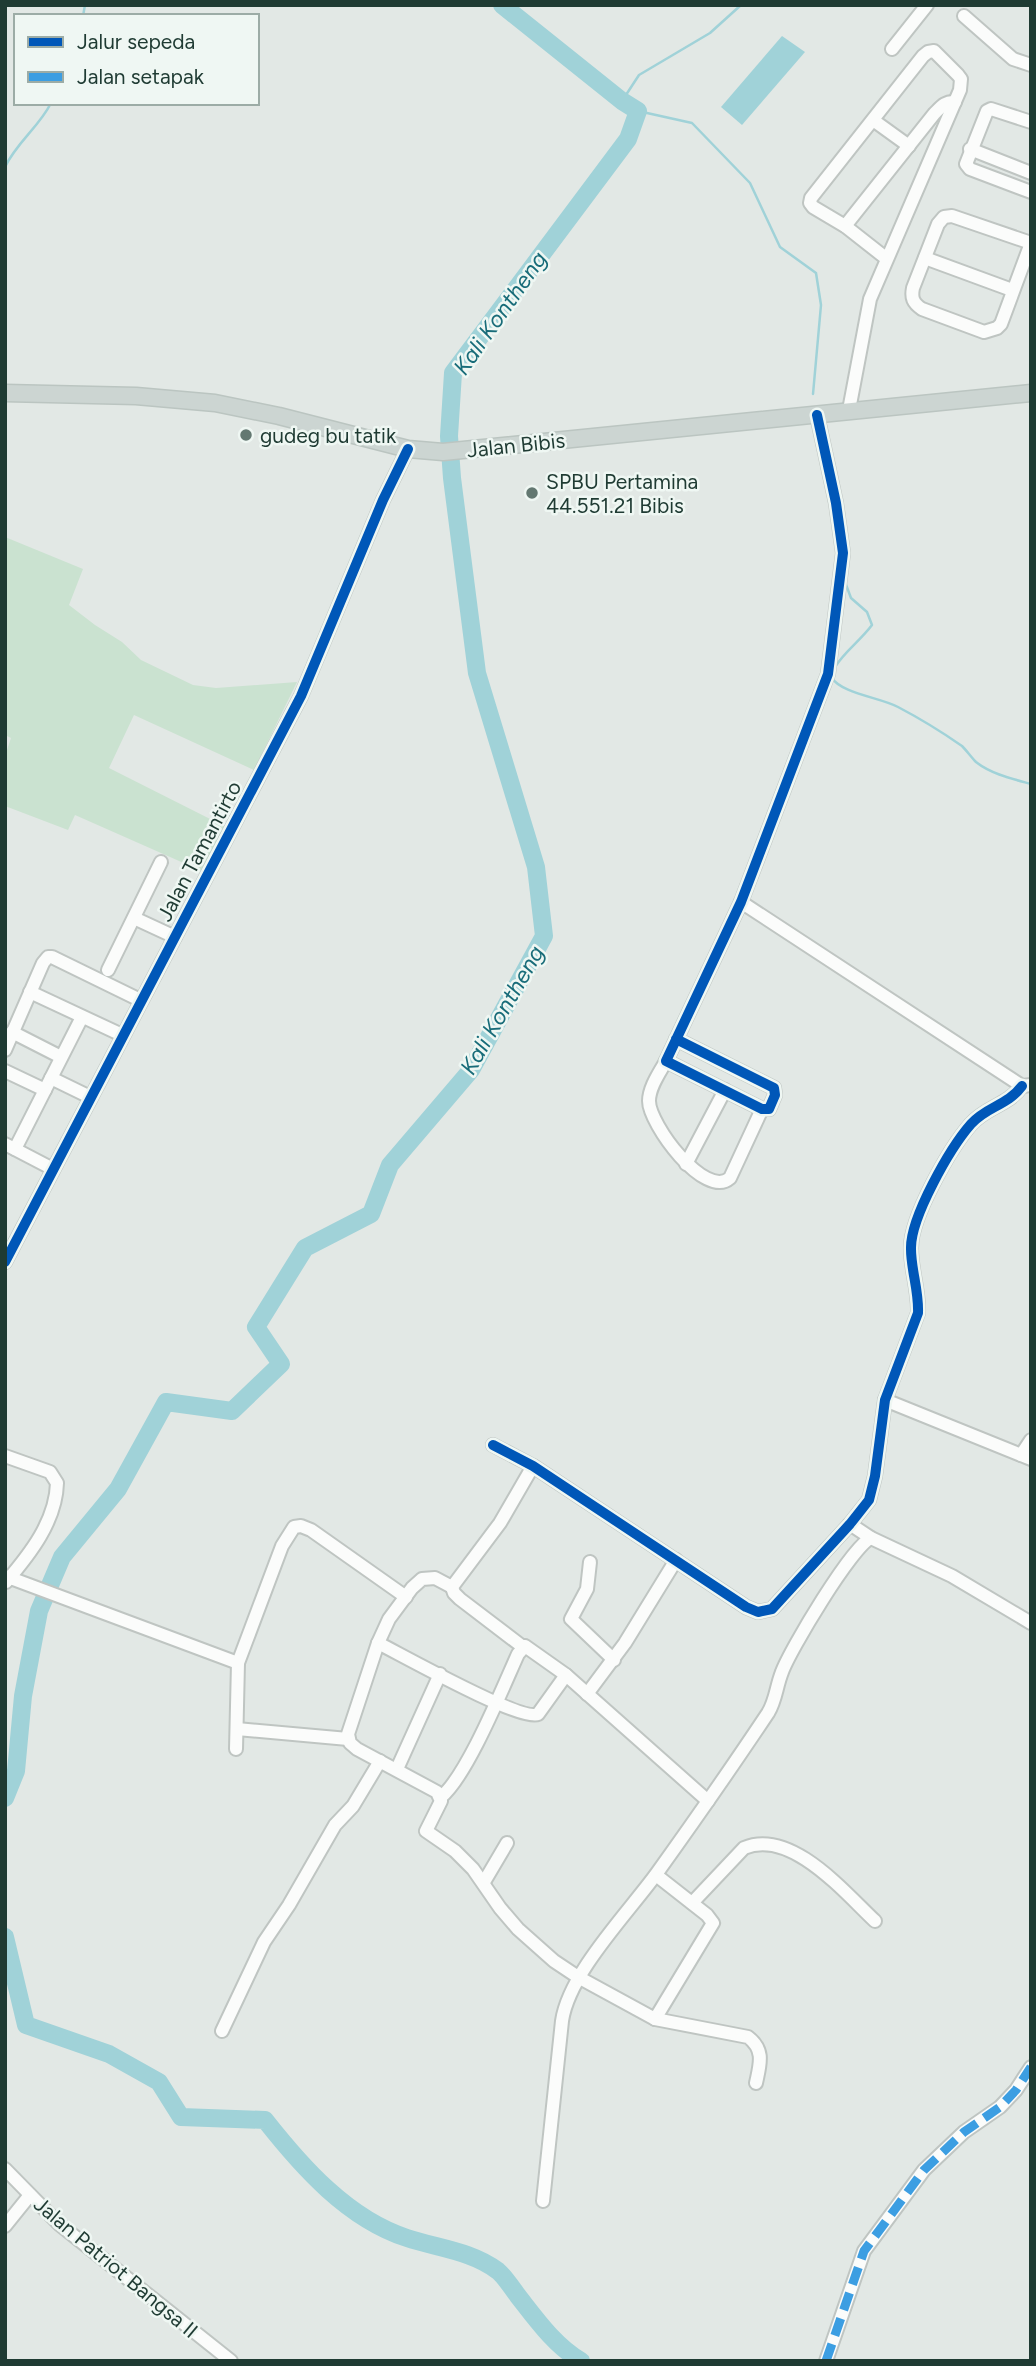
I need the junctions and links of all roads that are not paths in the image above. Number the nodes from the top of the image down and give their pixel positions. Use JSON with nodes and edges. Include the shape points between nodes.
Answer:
{"nodes":[{"id":1,"x":908,"y":5,"type":"edge"},
{"id":2,"x":923,"y":10,"type":"edge"},
{"id":3,"x":964,"y":16,"type":"dead end"},
{"id":4,"x":892,"y":49,"type":"dead end"},
{"id":5,"x":1031,"y":65,"type":"edge"},
{"id":6,"x":955,"y":102,"type":"junction"},
{"id":7,"x":873,"y":120,"type":"junction"},
{"id":8,"x":1031,"y":122,"type":"edge"},
{"id":9,"x":909,"y":146,"type":"junction"},
{"id":10,"x":970,"y":149,"type":"junction"},
{"id":11,"x":1031,"y":173,"type":"edge"},
{"id":12,"x":1031,"y":192,"type":"edge"},
{"id":13,"x":845,"y":226,"type":"junction"},
{"id":14,"x":1031,"y":243,"type":"edge"},
{"id":15,"x":925,"y":258,"type":"junction"},
{"id":16,"x":887,"y":259,"type":"junction"},
{"id":17,"x":1013,"y":290,"type":"junction"},
{"id":18,"x":5,"y":393,"type":"edge"},
{"id":19,"x":1031,"y":393,"type":"edge"},
{"id":20,"x":849,"y":410,"type":"junction"},
{"id":21,"x":817,"y":415,"type":"junction"},
{"id":22,"x":408,"y":449,"type":"junction"},
{"id":23,"x":161,"y":862,"type":"dead end"},
{"id":24,"x":741,"y":902,"type":"junction"},
{"id":25,"x":134,"y":918,"type":"junction"},
{"id":26,"x":175,"y":937,"type":"junction"},
{"id":27,"x":108,"y":970,"type":"dead end"},
{"id":28,"x":30,"y":992,"type":"junction"},
{"id":29,"x":140,"y":1000,"type":"junction"},
{"id":30,"x":82,"y":1017,"type":"junction"},
{"id":31,"x":12,"y":1032,"type":"junction"},
{"id":32,"x":122,"y":1035,"type":"junction"},
{"id":33,"x":676,"y":1039,"type":"junction"},
{"id":34,"x":5,"y":1050,"type":"edge"},
{"id":35,"x":61,"y":1057,"type":"junction"},
{"id":36,"x":666,"y":1061,"type":"junction"},
{"id":37,"x":7,"y":1076,"type":"edge"},
{"id":38,"x":48,"y":1084,"type":"junction"},
{"id":39,"x":1026,"y":1085,"type":"edge"},
{"id":40,"x":725,"y":1090,"type":"junction"},
{"id":41,"x":90,"y":1097,"type":"junction"},
{"id":42,"x":762,"y":1109,"type":"junction"},
{"id":43,"x":10,"y":1147,"type":"edge"},
{"id":44,"x":686,"y":1164,"type":"junction"},
{"id":45,"x":53,"y":1169,"type":"junction"},
{"id":46,"x":5,"y":1262,"type":"edge"},
{"id":47,"x":885,"y":1400,"type":"junction"},
{"id":48,"x":1031,"y":1440,"type":"edge"},
{"id":49,"x":494,"y":1445,"type":"dead end"},
{"id":50,"x":5,"y":1456,"type":"edge"},
{"id":51,"x":1026,"y":1457,"type":"edge"},
{"id":52,"x":533,"y":1466,"type":"junction"},
{"id":53,"x":850,"y":1524,"type":"junction"},
{"id":54,"x":871,"y":1538,"type":"junction"},
{"id":55,"x":676,"y":1560,"type":"junction"},
{"id":56,"x":590,"y":1562,"type":"dead end"},
{"id":57,"x":6,"y":1579,"type":"edge"},
{"id":58,"x":452,"y":1587,"type":"junction"},
{"id":59,"x":405,"y":1597,"type":"junction"},
{"id":60,"x":1031,"y":1623,"type":"edge"},
{"id":61,"x":378,"y":1643,"type":"junction"},
{"id":62,"x":523,"y":1647,"type":"junction"},
{"id":63,"x":614,"y":1660,"type":"junction"},
{"id":64,"x":238,"y":1663,"type":"junction"},
{"id":65,"x":440,"y":1674,"type":"junction"},
{"id":66,"x":566,"y":1675,"type":"junction"},
{"id":67,"x":587,"y":1694,"type":"junction"},
{"id":68,"x":495,"y":1703,"type":"junction"},
{"id":69,"x":237,"y":1729,"type":"junction"},
{"id":70,"x":348,"y":1739,"type":"junction"},
{"id":71,"x":236,"y":1749,"type":"dead end"},
{"id":72,"x":380,"y":1761,"type":"junction"},
{"id":73,"x":397,"y":1769,"type":"junction"},
{"id":74,"x":441,"y":1797,"type":"junction"},
{"id":75,"x":708,"y":1801,"type":"junction"},
{"id":76,"x":506,"y":1843,"type":"dead end"},
{"id":77,"x":656,"y":1875,"type":"junction"},
{"id":78,"x":484,"y":1882,"type":"junction"},
{"id":79,"x":692,"y":1903,"type":"junction"},
{"id":80,"x":875,"y":1921,"type":"dead end"},
{"id":81,"x":578,"y":1977,"type":"junction"},
{"id":82,"x":655,"y":2019,"type":"junction"},
{"id":83,"x":222,"y":2031,"type":"dead end"},
{"id":84,"x":1031,"y":2067,"type":"edge"},
{"id":85,"x":756,"y":2083,"type":"dead end"},
{"id":86,"x":5,"y":2169,"type":"edge"},
{"id":87,"x":30,"y":2195,"type":"junction"},
{"id":88,"x":542,"y":2201,"type":"dead end"},
{"id":89,"x":5,"y":2226,"type":"edge"},
{"id":90,"x":231,"y":2361,"type":"edge"},
{"id":91,"x":827,"y":2361,"type":"edge"}],
"edges":[{"from":1,"to":2,"type":"street"},
{"from":2,"to":4,"type":"street"},
{"from":3,"to":5,"type":"street","via":[[1013,59]]},
{"from":6,"to":7,"type":"street","via":[[961,79],[931,51]]},
{"from":6,"to":9,"type":"street","via":[[944,104]]},
{"from":6,"to":16,"type":"street"},
{"from":7,"to":9,"type":"street"},
{"from":7,"to":13,"type":"street","via":[[811,198],[813,207]]},
{"from":8,"to":10,"type":"street","via":[[998,110],[987,111]]},
{"from":9,"to":13,"type":"street"},
{"from":10,"to":11,"type":"street"},
{"from":10,"to":12,"type":"street","via":[[969,168]]},
{"from":13,"to":16,"type":"street"},
{"from":14,"to":15,"type":"street","via":[[944,217]]},
{"from":14,"to":17,"type":"street"},
{"from":15,"to":17,"type":"street"},
{"from":15,"to":17,"type":"street","via":[[912,295],[916,305],[984,332],[1001,324]]},
{"from":16,"to":20,"type":"street","via":[[870,299]]},
{"from":18,"to":22,"type":"main road","name":"Jalan Bibis","via":[[215,403]]},
{"from":19,"to":20,"type":"main road","name":"Jalan Bibis"},
{"from":20,"to":21,"type":"main road","name":"Jalan Bibis"},
{"from":21,"to":22,"type":"main road","name":"Jalan Bibis","via":[[464,450]]},
{"from":21,"to":24,"type":"street","via":[[843,553],[828,674]]},
{"from":22,"to":26,"type":"street","name":"Jalan Tamantirto","via":[[301,696]]},
{"from":23,"to":25,"type":"street"},
{"from":24,"to":33,"type":"street"},
{"from":24,"to":39,"type":"street"},
{"from":25,"to":26,"type":"street"},
{"from":25,"to":27,"type":"street"},
{"from":26,"to":29,"type":"street","name":"Jalan Tamantirto"},
{"from":28,"to":29,"type":"street","via":[[49,956]]},
{"from":28,"to":30,"type":"street"},
{"from":28,"to":31,"type":"street"},
{"from":29,"to":32,"type":"street","name":"Jalan Tamantirto"},
{"from":30,"to":32,"type":"street"},
{"from":30,"to":35,"type":"street"},
{"from":31,"to":34,"type":"street"},
{"from":31,"to":35,"type":"street"},
{"from":32,"to":41,"type":"street","name":"Jalan Tamantirto"},
{"from":33,"to":36,"type":"street"},
{"from":33,"to":42,"type":"street","via":[[774,1088],[770,1108]]},
{"from":35,"to":38,"type":"street"},
{"from":36,"to":40,"type":"street"},
{"from":36,"to":44,"type":"street","via":[[650,1107]]},
{"from":37,"to":38,"type":"street"},
{"from":38,"to":41,"type":"street"},
{"from":38,"to":43,"type":"street"},
{"from":39,"to":47,"type":"street","via":[[970,1125],[922,1204],[911,1248],[918,1313]]},
{"from":40,"to":42,"type":"street"},
{"from":40,"to":44,"type":"street"},
{"from":41,"to":45,"type":"street","name":"Jalan Tamantirto"},
{"from":42,"to":44,"type":"street","via":[[726,1181],[713,1182]]},
{"from":43,"to":45,"type":"street"},
{"from":45,"to":46,"type":"street","name":"Jalan Tamantirto"},
{"from":47,"to":51,"type":"street"},
{"from":47,"to":53,"type":"street","via":[[872,1489],[867,1504]]},
{"from":48,"to":51,"type":"street"},
{"from":49,"to":52,"type":"street"},
{"from":50,"to":57,"type":"street","via":[[50,1472],[57,1483],[45,1527],[27,1558]]},
{"from":52,"to":55,"type":"street"},
{"from":52,"to":58,"type":"street"},
{"from":53,"to":54,"type":"street"},
{"from":53,"to":55,"type":"street","via":[[767,1611],[747,1607]]},
{"from":54,"to":60,"type":"street","via":[[952,1576]]},
{"from":54,"to":75,"type":"street","via":[[850,1559],[821,1602],[782,1671],[774,1704]]},
{"from":55,"to":63,"type":"street"},
{"from":56,"to":63,"type":"street","via":[[587,1589],[571,1619]]},
{"from":57,"to":64,"type":"street"},
{"from":58,"to":59,"type":"street","via":[[426,1577]]},
{"from":58,"to":62,"type":"street","via":[[456,1597]]},
{"from":59,"to":61,"type":"street"},
{"from":59,"to":64,"type":"street","via":[[311,1530],[295,1527],[282,1546]]},
{"from":61,"to":65,"type":"street"},
{"from":61,"to":70,"type":"street"},
{"from":62,"to":66,"type":"street"},
{"from":62,"to":68,"type":"street"},
{"from":63,"to":67,"type":"street"},
{"from":64,"to":69,"type":"street"},
{"from":65,"to":68,"type":"street"},
{"from":65,"to":73,"type":"street"},
{"from":66,"to":67,"type":"street"},
{"from":66,"to":68,"type":"street","via":[[535,1716]]},
{"from":67,"to":75,"type":"street"},
{"from":68,"to":74,"type":"street","via":[[453,1785]]},
{"from":69,"to":70,"type":"street"},
{"from":69,"to":71,"type":"street"},
{"from":70,"to":72,"type":"street"},
{"from":72,"to":73,"type":"street"},
{"from":72,"to":83,"type":"street","via":[[264,1942]]},
{"from":73,"to":74,"type":"street"},
{"from":74,"to":78,"type":"street","via":[[426,1831],[465,1860]]},
{"from":75,"to":77,"type":"street"},
{"from":76,"to":78,"type":"street"},
{"from":77,"to":79,"type":"street"},
{"from":77,"to":81,"type":"street"},
{"from":78,"to":81,"type":"street","via":[[508,1918]]},
{"from":79,"to":80,"type":"street","via":[[744,1848],[771,1844],[805,1860]]},
{"from":79,"to":82,"type":"street","via":[[711,1918],[712,1926]]},
{"from":81,"to":82,"type":"street"},
{"from":81,"to":88,"type":"street","via":[[564,2010]]},
{"from":82,"to":85,"type":"street","via":[[748,2038],[761,2053]]},
{"from":84,"to":91,"type":"street","via":[[1000,2107],[964,2132],[924,2170],[864,2251]]},
{"from":86,"to":87,"type":"street","name":"Jalan Patriot Bangsa II"},
{"from":87,"to":89,"type":"street"},
{"from":87,"to":90,"type":"street","name":"Jalan Patriot Bangsa II","via":[[77,2239]]}]}
